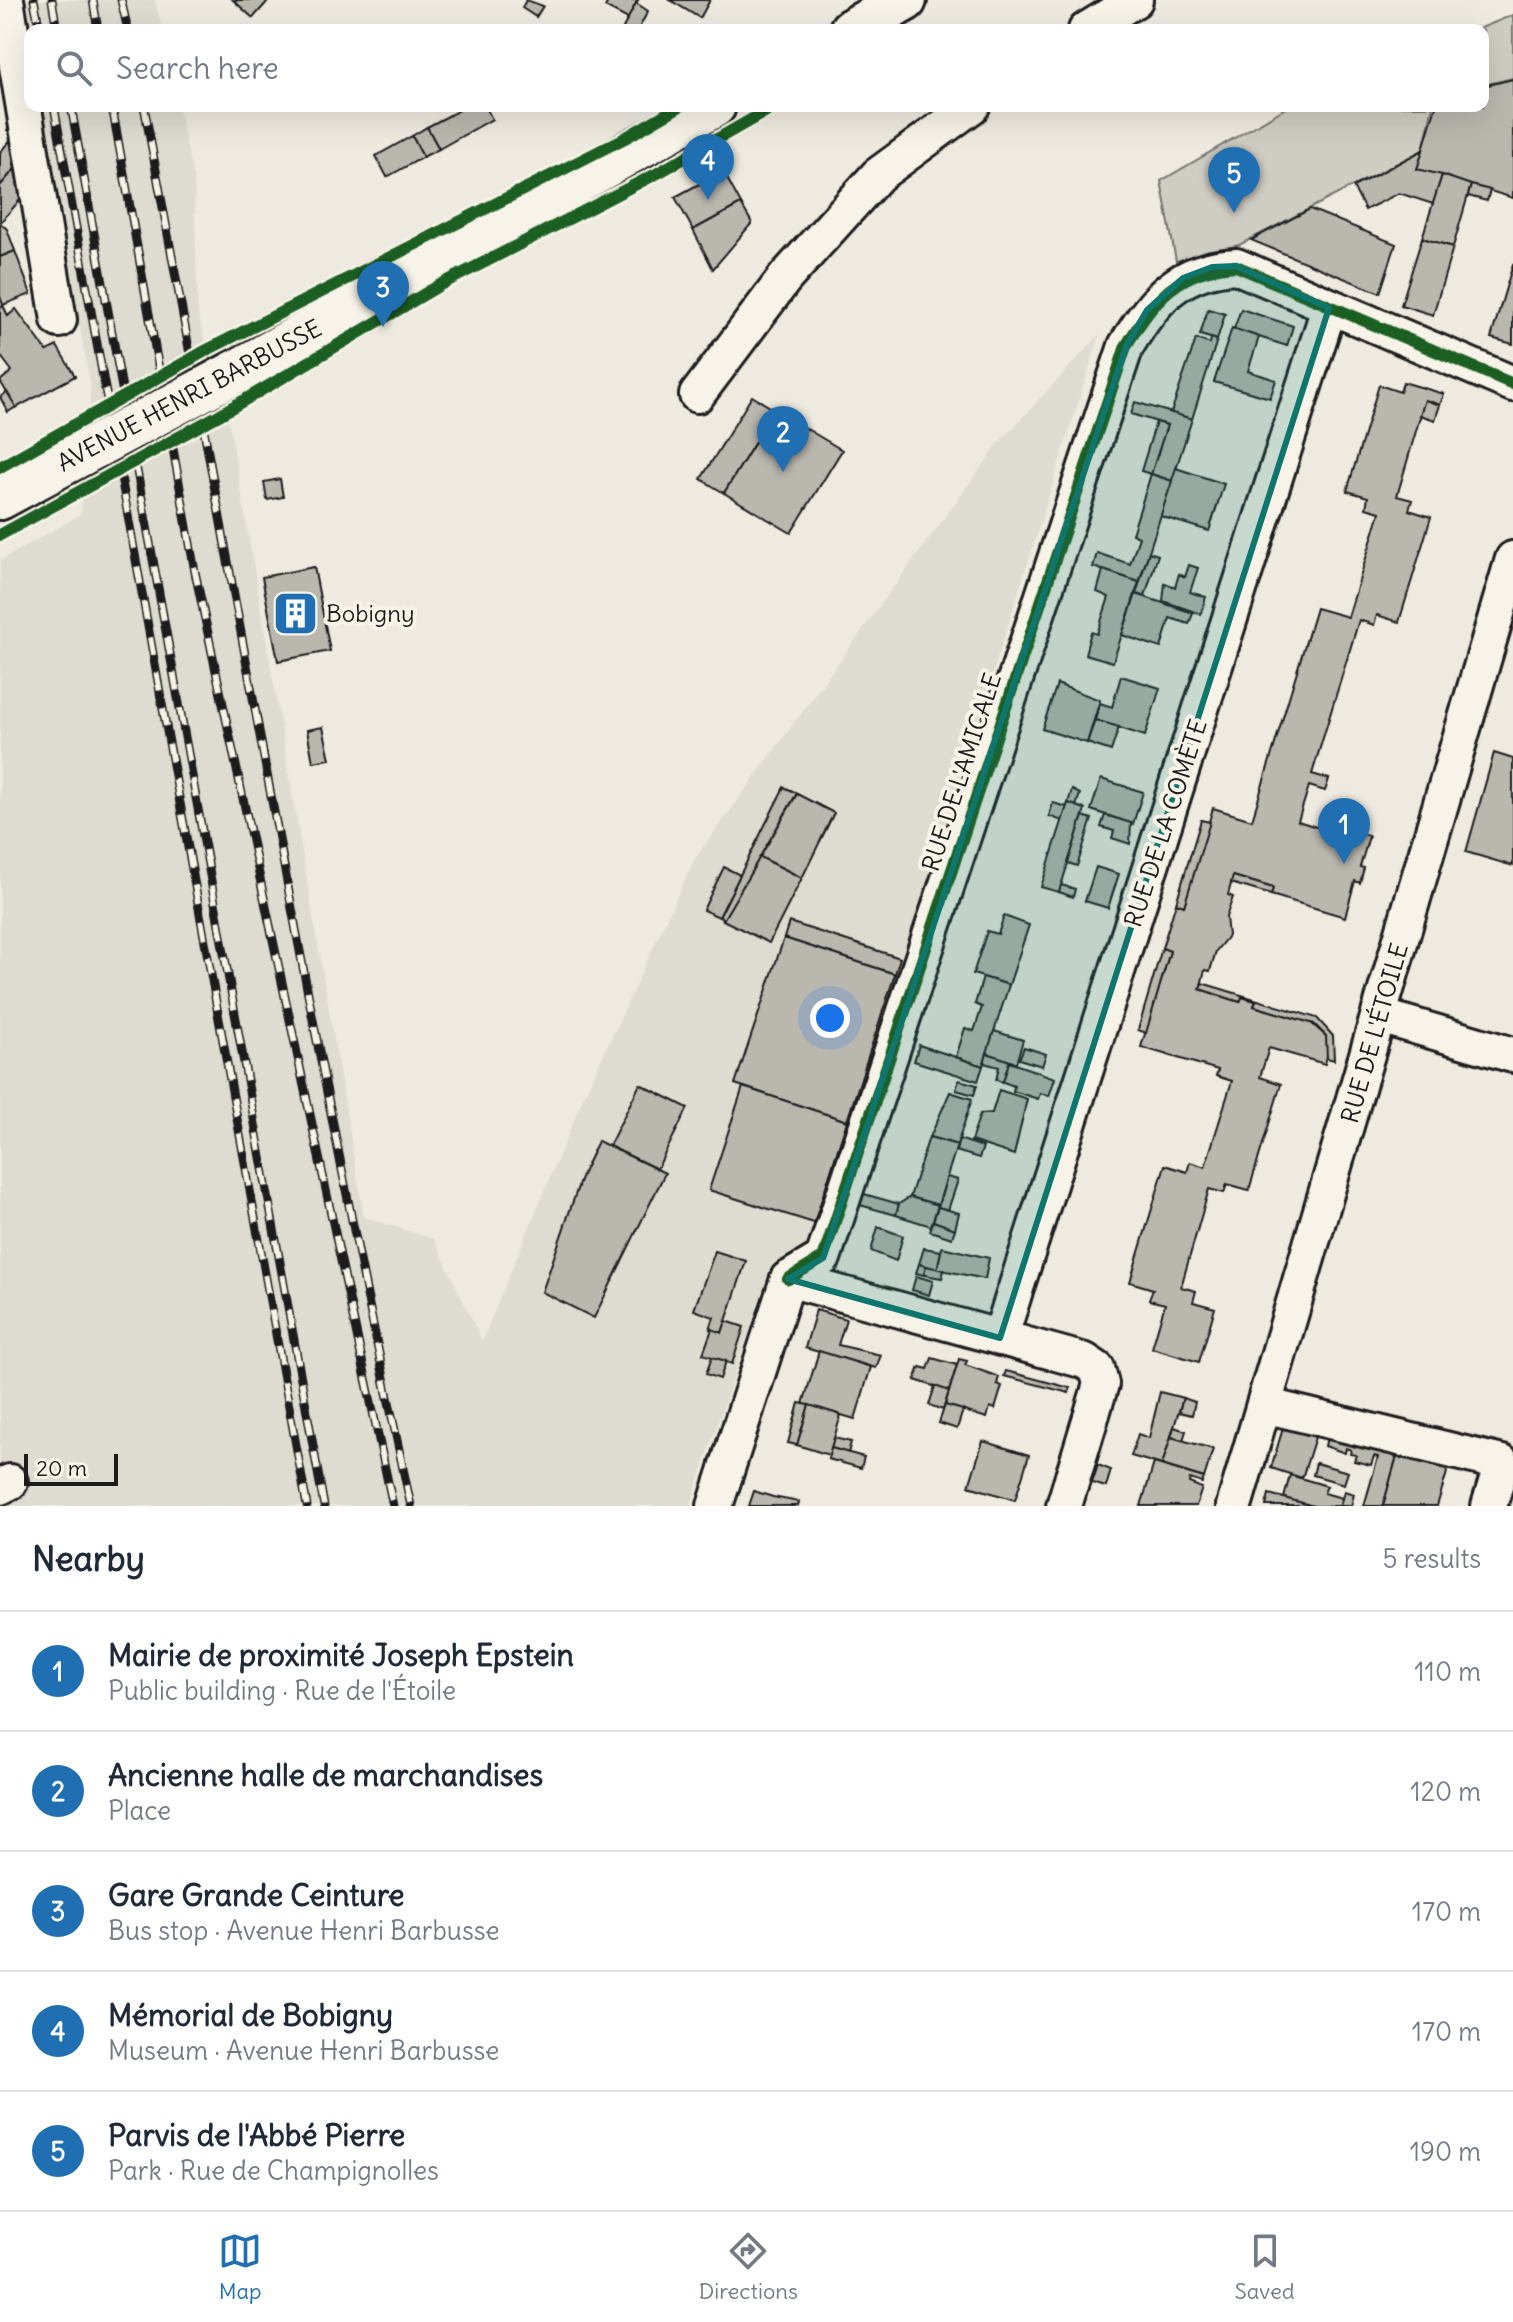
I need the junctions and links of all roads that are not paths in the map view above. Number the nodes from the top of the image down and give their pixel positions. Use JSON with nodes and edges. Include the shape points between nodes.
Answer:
{"nodes":[{"id":1,"x":6,"y":0,"type":"edge"},
{"id":2,"x":905,"y":0,"type":"edge"},
{"id":3,"x":1135,"y":0,"type":"edge"},
{"id":4,"x":862,"y":24,"type":"edge"},
{"id":5,"x":1096,"y":24,"type":"edge"},
{"id":6,"x":24,"y":109,"type":"edge"},
{"id":7,"x":25,"y":112,"type":"edge"},
{"id":8,"x":703,"y":112,"type":"edge"},
{"id":9,"x":964,"y":112,"type":"edge"},
{"id":10,"x":1329,"y":308,"type":"junction"},
{"id":11,"x":59,"y":320,"type":"dead end"},
{"id":12,"x":1513,"y":384,"type":"edge"},
{"id":13,"x":697,"y":395,"type":"dead end"},
{"id":14,"x":0,"y":498,"type":"edge"},
{"id":15,"x":1513,"y":559,"type":"edge"},
{"id":16,"x":1380,"y":1016,"type":"junction"},
{"id":17,"x":1513,"y":1055,"type":"edge"},
{"id":18,"x":788,"y":1279,"type":"junction"},
{"id":19,"x":1000,"y":1338,"type":"junction"},
{"id":20,"x":1264,"y":1405,"type":"junction"},
{"id":21,"x":715,"y":1506,"type":"edge"},
{"id":22,"x":1064,"y":1506,"type":"edge"},
{"id":23,"x":1234,"y":1506,"type":"edge"},
{"id":24,"x":1489,"y":1506,"type":"edge"}],
"edges":[{"from":1,"to":6,"type":"street"},
{"from":2,"to":4,"type":"main road"},
{"from":3,"to":5,"type":"street"},
{"from":7,"to":11,"type":"street"},
{"from":8,"to":14,"type":"main road","name":"AVENUE HENRI BARBUSSE","bridge":true},
{"from":9,"to":13,"type":"street","via":[[878,175],[785,278]]},
{"from":10,"to":12,"type":"street"},
{"from":10,"to":18,"type":"street","name":"RUE DE L'AMICALE","via":[[1236,266],[1212,267],[1183,278],[1147,310],[1126,346],[823,1258]]},
{"from":10,"to":19,"type":"street","name":"RUE DE LA COMÈTE"},
{"from":15,"to":16,"type":"street","name":"RUE DE L'ÉTOILE"},
{"from":16,"to":17,"type":"street"},
{"from":16,"to":20,"type":"street","name":"RUE DE L'ÉTOILE"},
{"from":18,"to":19,"type":"street"},
{"from":18,"to":21,"type":"street"},
{"from":19,"to":22,"type":"street","via":[[1097,1369],[1101,1384]]},
{"from":20,"to":23,"type":"street","name":"RUE DE L'ÉTOILE"},
{"from":20,"to":24,"type":"street","via":[[1502,1463]]}]}
